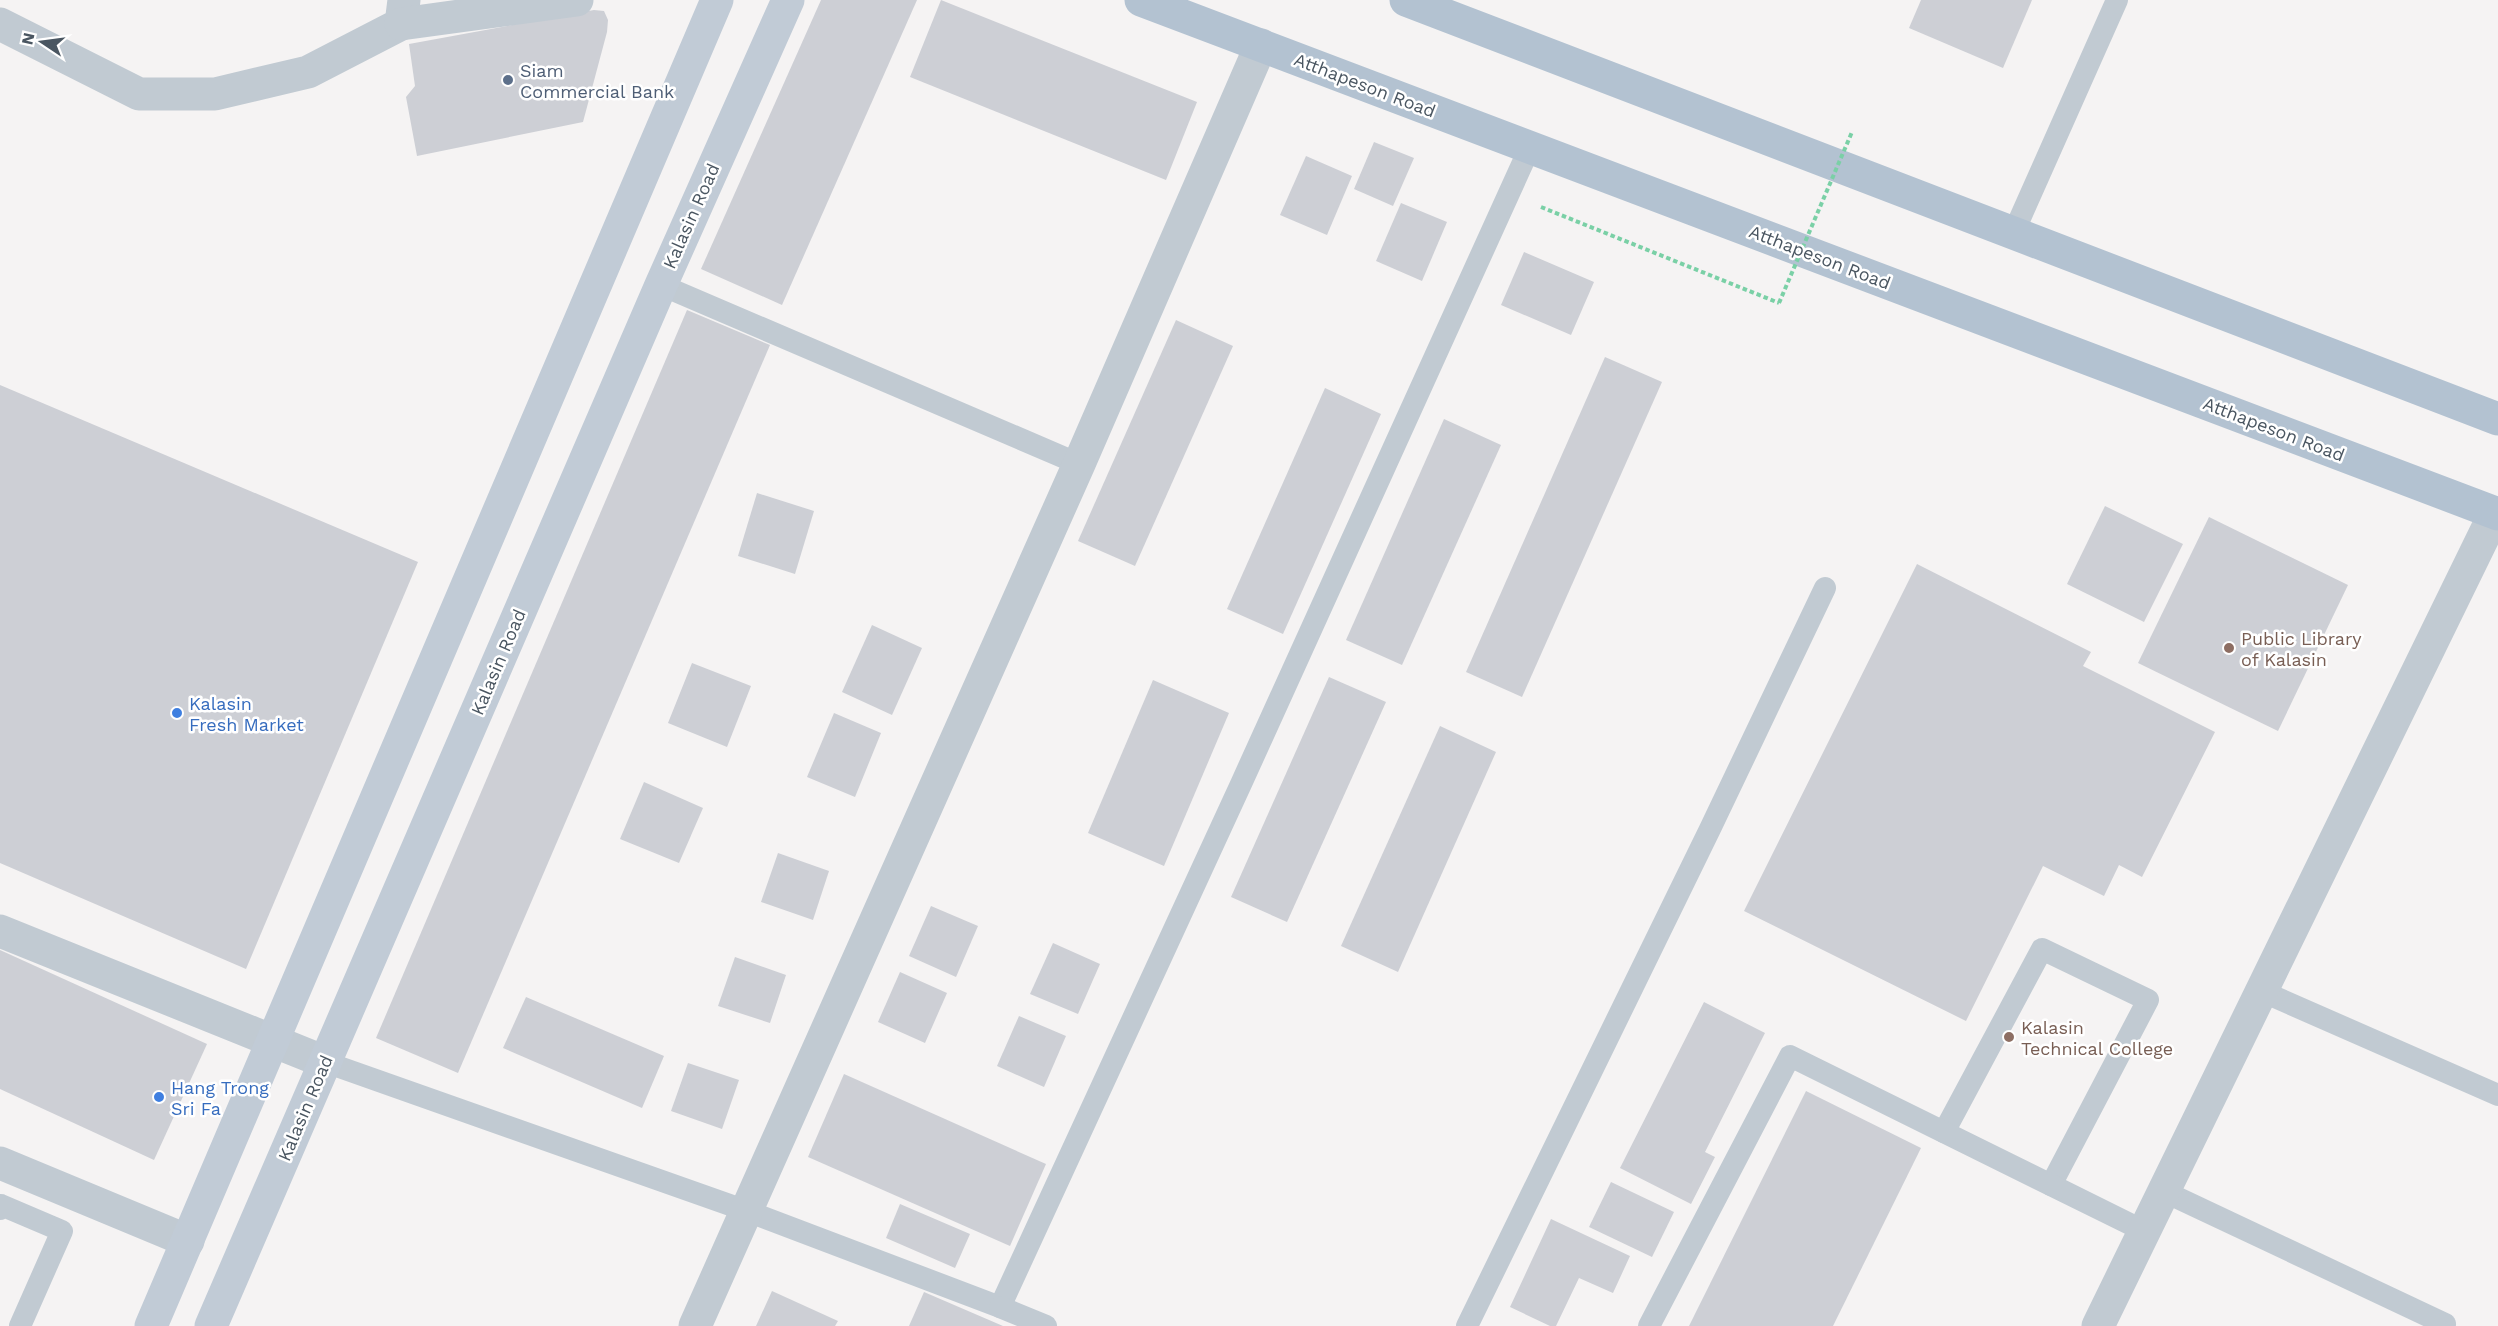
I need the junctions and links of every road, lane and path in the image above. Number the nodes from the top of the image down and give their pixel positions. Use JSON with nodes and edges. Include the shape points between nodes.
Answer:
{"nodes":[{"id":1,"x":577,"y":0,"type":"edge"},
{"id":2,"x":717,"y":0,"type":"edge"},
{"id":3,"x":788,"y":0,"type":"edge"},
{"id":4,"x":1142,"y":0,"type":"edge"},
{"id":5,"x":1406,"y":0,"type":"edge"},
{"id":6,"x":2117,"y":0,"type":"edge"},
{"id":7,"x":402,"y":12,"type":"edge"},
{"id":8,"x":0,"y":24,"type":"edge"},
{"id":9,"x":1261,"y":45,"type":"junction"},
{"id":10,"x":1852,"y":132,"type":"dead end"},
{"id":11,"x":1530,"y":147,"type":"junction"},
{"id":12,"x":1509,"y":194,"type":"junction"},
{"id":13,"x":2013,"y":234,"type":"junction"},
{"id":14,"x":661,"y":285,"type":"junction"},
{"id":15,"x":2498,"y":420,"type":"edge"},
{"id":16,"x":1079,"y":464,"type":"junction"},
{"id":17,"x":2497,"y":511,"type":"edge"},
{"id":18,"x":1825,"y":588,"type":"dead end"},
{"id":19,"x":0,"y":931,"type":"edge"},
{"id":20,"x":2261,"y":991,"type":"junction"},
{"id":21,"x":272,"y":1041,"type":"junction"},
{"id":22,"x":325,"y":1062,"type":"junction"},
{"id":23,"x":2498,"y":1095,"type":"edge"},
{"id":24,"x":1944,"y":1132,"type":"junction"},
{"id":25,"x":0,"y":1163,"type":"edge"},
{"id":26,"x":2051,"y":1185,"type":"junction"},
{"id":27,"x":2163,"y":1191,"type":"junction"},
{"id":28,"x":0,"y":1209,"type":"edge"},
{"id":29,"x":747,"y":1210,"type":"junction"},
{"id":30,"x":2144,"y":1231,"type":"junction"},
{"id":31,"x":188,"y":1241,"type":"junction"},
{"id":32,"x":1000,"y":1307,"type":"junction"},
{"id":33,"x":2445,"y":1324,"type":"edge"},
{"id":34,"x":20,"y":1326,"type":"edge"},
{"id":35,"x":151,"y":1326,"type":"edge"},
{"id":36,"x":211,"y":1326,"type":"edge"},
{"id":37,"x":695,"y":1326,"type":"edge"},
{"id":38,"x":1046,"y":1326,"type":"edge"},
{"id":39,"x":1467,"y":1326,"type":"edge"},
{"id":40,"x":1648,"y":1326,"type":"edge"},
{"id":41,"x":2098,"y":1326,"type":"edge"}],
"edges":[{"from":1,"to":7,"type":"street"},
{"from":2,"to":21,"type":"main road"},
{"from":3,"to":14,"type":"main road","name":"Kalasin Road"},
{"from":4,"to":9,"type":"main road","name":"Atthapeson Road"},
{"from":5,"to":13,"type":"main road"},
{"from":6,"to":13,"type":"lane"},
{"from":7,"to":8,"type":"street","via":[[308,72],[214,94],[139,94]]},
{"from":9,"to":11,"type":"main road","name":"Atthapeson Road"},
{"from":9,"to":16,"type":"street"},
{"from":10,"to":12,"type":"path","bridge":true,"via":[[1779,303]]},
{"from":11,"to":12,"type":"lane"},
{"from":11,"to":17,"type":"main road","name":"Atthapeson Road"},
{"from":12,"to":32,"type":"lane"},
{"from":13,"to":15,"type":"main road"},
{"from":14,"to":16,"type":"lane"},
{"from":14,"to":22,"type":"main road","name":"Kalasin Road"},
{"from":16,"to":29,"type":"street"},
{"from":17,"to":20,"type":"street"},
{"from":18,"to":39,"type":"lane"},
{"from":19,"to":21,"type":"street"},
{"from":20,"to":23,"type":"lane"},
{"from":20,"to":27,"type":"street"},
{"from":21,"to":22,"type":"street"},
{"from":21,"to":31,"type":"main road"},
{"from":22,"to":29,"type":"lane"},
{"from":22,"to":36,"type":"main road","name":"Kalasin Road"},
{"from":24,"to":26,"type":"lane"},
{"from":24,"to":26,"type":"lane","via":[[2042,949],[2148,1000]]},
{"from":24,"to":40,"type":"lane","via":[[1790,1056]]},
{"from":25,"to":31,"type":"street"},
{"from":26,"to":30,"type":"lane"},
{"from":27,"to":30,"type":"street"},
{"from":27,"to":33,"type":"lane"},
{"from":28,"to":34,"type":"lane","via":[[2,1205],[62,1231]]},
{"from":29,"to":32,"type":"lane"},
{"from":29,"to":37,"type":"street"},
{"from":30,"to":41,"type":"street"},
{"from":31,"to":35,"type":"main road"},
{"from":32,"to":38,"type":"lane"}]}
